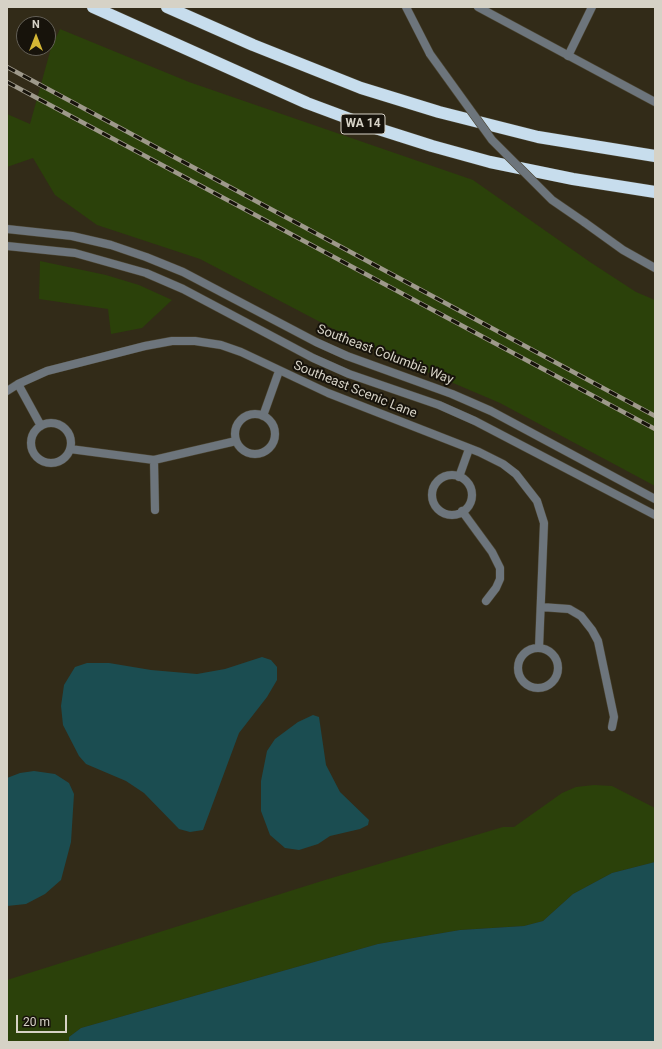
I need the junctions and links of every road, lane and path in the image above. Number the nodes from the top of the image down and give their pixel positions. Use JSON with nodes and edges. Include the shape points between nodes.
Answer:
{"nodes":[{"id":1,"x":93,"y":7,"type":"edge"},
{"id":2,"x":167,"y":7,"type":"edge"},
{"id":3,"x":406,"y":7,"type":"edge"},
{"id":4,"x":478,"y":7,"type":"edge"},
{"id":5,"x":592,"y":7,"type":"edge"},
{"id":6,"x":568,"y":56,"type":"junction"},
{"id":7,"x":655,"y":102,"type":"edge"},
{"id":8,"x":655,"y":156,"type":"edge"},
{"id":9,"x":653,"y":192,"type":"edge"},
{"id":10,"x":7,"y":229,"type":"edge"},
{"id":11,"x":7,"y":246,"type":"edge"},
{"id":12,"x":655,"y":268,"type":"edge"},
{"id":13,"x":279,"y":371,"type":"junction"},
{"id":14,"x":18,"y":384,"type":"junction"},
{"id":15,"x":7,"y":391,"type":"edge"},
{"id":16,"x":262,"y":416,"type":"junction"},
{"id":17,"x":41,"y":426,"type":"junction"},
{"id":18,"x":236,"y":441,"type":"junction"},
{"id":19,"x":70,"y":449,"type":"junction"},
{"id":20,"x":469,"y":449,"type":"junction"},
{"id":21,"x":154,"y":460,"type":"junction"},
{"id":22,"x":459,"y":477,"type":"junction"},
{"id":23,"x":655,"y":499,"type":"edge"},
{"id":24,"x":155,"y":510,"type":"dead end"},
{"id":25,"x":462,"y":512,"type":"junction"},
{"id":26,"x":655,"y":515,"type":"edge"},
{"id":27,"x":486,"y":601,"type":"dead end"},
{"id":28,"x":541,"y":607,"type":"junction"},
{"id":29,"x":539,"y":648,"type":"junction"},
{"id":30,"x":612,"y":727,"type":"dead end"}],
"edges":[{"from":1,"to":9,"type":"highway","number":"WA 14","via":[[306,103],[366,125],[490,162]]},
{"from":2,"to":8,"type":"highway","number":"WA 14","via":[[361,88],[439,112],[538,137]]},
{"from":3,"to":12,"type":"street","bridge":true,"via":[[430,54],[492,140],[552,200],[623,250]]},
{"from":4,"to":6,"type":"street"},
{"from":5,"to":6,"type":"street"},
{"from":6,"to":7,"type":"street"},
{"from":10,"to":23,"type":"street","name":"Southeast Columbia Way","via":[[72,236],[111,245],[183,272],[347,356],[491,411]]},
{"from":11,"to":26,"type":"street","via":[[75,253],[146,273],[183,289],[313,358],[475,421]]},
{"from":13,"to":14,"type":"street","name":"Southeast Scenic Lane","via":[[221,345],[172,341],[47,371]]},
{"from":13,"to":16,"type":"street"},
{"from":13,"to":20,"type":"street","name":"Southeast Scenic Lane"},
{"from":14,"to":15,"type":"street","name":"Southeast Scenic Lane"},
{"from":14,"to":17,"type":"street"},
{"from":16,"to":18,"type":"street","via":[[251,415],[239,422],[236,428]]},
{"from":16,"to":18,"type":"street","via":[[270,421],[274,434],[270,446],[265,451],[252,454],[240,447]]},
{"from":17,"to":19,"type":"street","via":[[52,424],[63,427],[70,437]]},
{"from":17,"to":19,"type":"street","via":[[33,436],[32,442],[32,448],[39,459],[51,463],[58,462]]},
{"from":18,"to":21,"type":"street"},
{"from":19,"to":21,"type":"street"},
{"from":20,"to":22,"type":"street"},
{"from":20,"to":28,"type":"street","name":"Southeast Scenic Lane","via":[[507,467],[525,484],[537,501],[544,523]]},
{"from":21,"to":24,"type":"street"},
{"from":22,"to":25,"type":"street","via":[[467,481],[472,494]]},
{"from":22,"to":25,"type":"street","via":[[448,475],[442,478],[433,488],[432,495],[433,502],[442,512]]},
{"from":25,"to":27,"type":"street","via":[[492,552],[500,568],[500,579]]},
{"from":28,"to":29,"type":"street","name":"Southeast Scenic Lane"},
{"from":28,"to":30,"type":"street","via":[[569,609],[581,616],[592,630],[598,641],[614,717]]},
{"from":29,"to":29,"type":"street","via":[[527,651],[522,656],[518,668],[523,681],[535,687],[542,687],[553,680],[558,667],[553,655]]}]}
